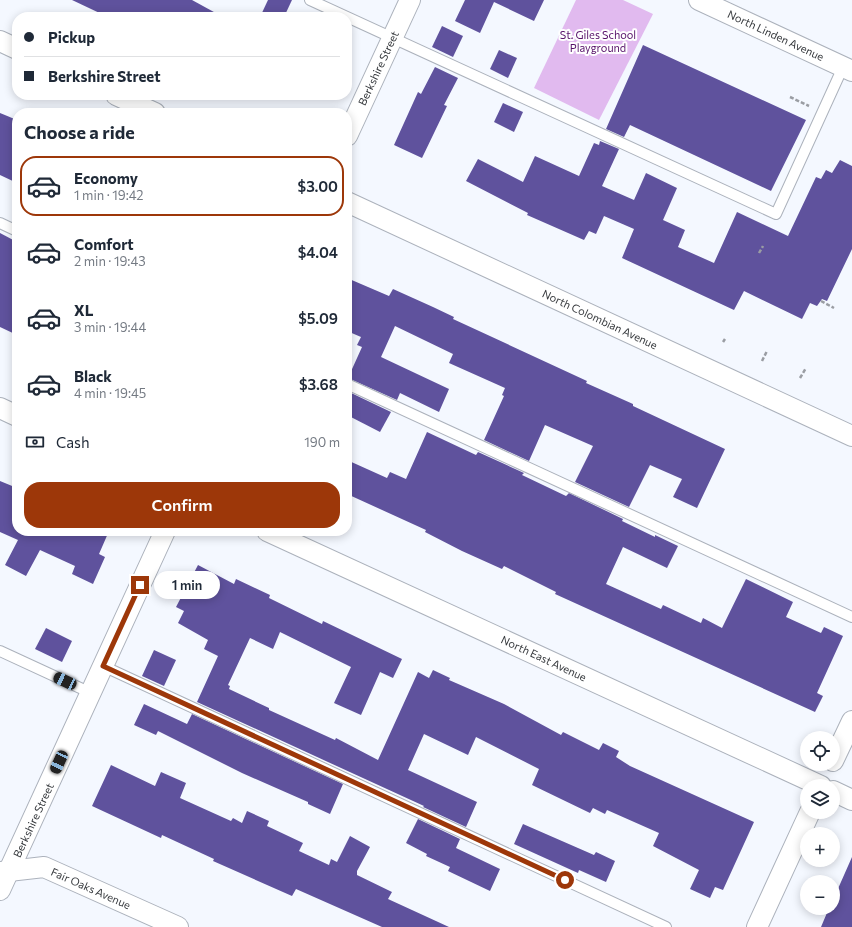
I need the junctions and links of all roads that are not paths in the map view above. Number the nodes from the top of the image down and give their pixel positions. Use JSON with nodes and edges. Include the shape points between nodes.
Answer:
{"nodes":[{"id":1,"x":310,"y":0,"type":"edge"},
{"id":2,"x":410,"y":0,"type":"edge"},
{"id":3,"x":699,"y":0,"type":"edge"},
{"id":4,"x":336,"y":12,"type":"edge"},
{"id":5,"x":352,"y":19,"type":"edge"},
{"id":6,"x":393,"y":38,"type":"junction"},
{"id":7,"x":0,"y":41,"type":"edge"},
{"id":8,"x":12,"y":47,"type":"edge"},
{"id":9,"x":848,"y":69,"type":"edge"},
{"id":10,"x":127,"y":100,"type":"edge"},
{"id":11,"x":144,"y":108,"type":"edge"},
{"id":12,"x":352,"y":125,"type":"edge"},
{"id":13,"x":352,"y":204,"type":"edge"},
{"id":14,"x":0,"y":223,"type":"edge"},
{"id":15,"x":12,"y":229,"type":"edge"},
{"id":16,"x":352,"y":386,"type":"edge"},
{"id":17,"x":0,"y":408,"type":"edge"},
{"id":18,"x":12,"y":414,"type":"edge"},
{"id":19,"x":852,"y":436,"type":"edge"},
{"id":20,"x":163,"y":536,"type":"edge"},
{"id":21,"x":278,"y":536,"type":"edge"},
{"id":22,"x":852,"y":617,"type":"edge"},
{"id":23,"x":0,"y":651,"type":"edge"},
{"id":24,"x":103,"y":666,"type":"junction"},
{"id":25,"x":91,"y":693,"type":"junction"},
{"id":26,"x":852,"y":721,"type":"edge"},
{"id":27,"x":840,"y":746,"type":"edge"},
{"id":28,"x":806,"y":779,"type":"edge"},
{"id":29,"x":840,"y":794,"type":"edge"},
{"id":30,"x":852,"y":800,"type":"edge"},
{"id":31,"x":807,"y":819,"type":"edge"},
{"id":32,"x":4,"y":872,"type":"edge"},
{"id":33,"x":0,"y":890,"type":"edge"},
{"id":34,"x":178,"y":927,"type":"edge"},
{"id":35,"x":666,"y":927,"type":"edge"},
{"id":36,"x":757,"y":927,"type":"edge"}],
"edges":[{"from":1,"to":4,"type":"lane"},
{"from":2,"to":6,"type":"street","name":"Berkshire Street"},
{"from":3,"to":9,"type":"street","name":"North Linden Avenue"},
{"from":5,"to":6,"type":"lane"},
{"from":6,"to":9,"type":"lane","via":[[776,214]]},
{"from":6,"to":12,"type":"street","name":"Berkshire Street"},
{"from":7,"to":8,"type":"street"},
{"from":10,"to":11,"type":"street"},
{"from":13,"to":19,"type":"street","name":"North Colombian Avenue"},
{"from":14,"to":15,"type":"lane"},
{"from":16,"to":22,"type":"lane"},
{"from":17,"to":18,"type":"street"},
{"from":20,"to":24,"type":"street","name":"Berkshire Street"},
{"from":21,"to":28,"type":"street","name":"North East Avenue"},
{"from":23,"to":25,"type":"lane"},
{"from":24,"to":25,"type":"street","name":"Berkshire Street"},
{"from":24,"to":35,"type":"lane"},
{"from":25,"to":32,"type":"street","name":"Berkshire Street"},
{"from":26,"to":27,"type":"street"},
{"from":29,"to":30,"type":"street"},
{"from":31,"to":36,"type":"street"},
{"from":32,"to":33,"type":"street","name":"Berkshire Street"},
{"from":32,"to":34,"type":"street","name":"Fair Oaks Avenue","via":[[44,867]]}]}
